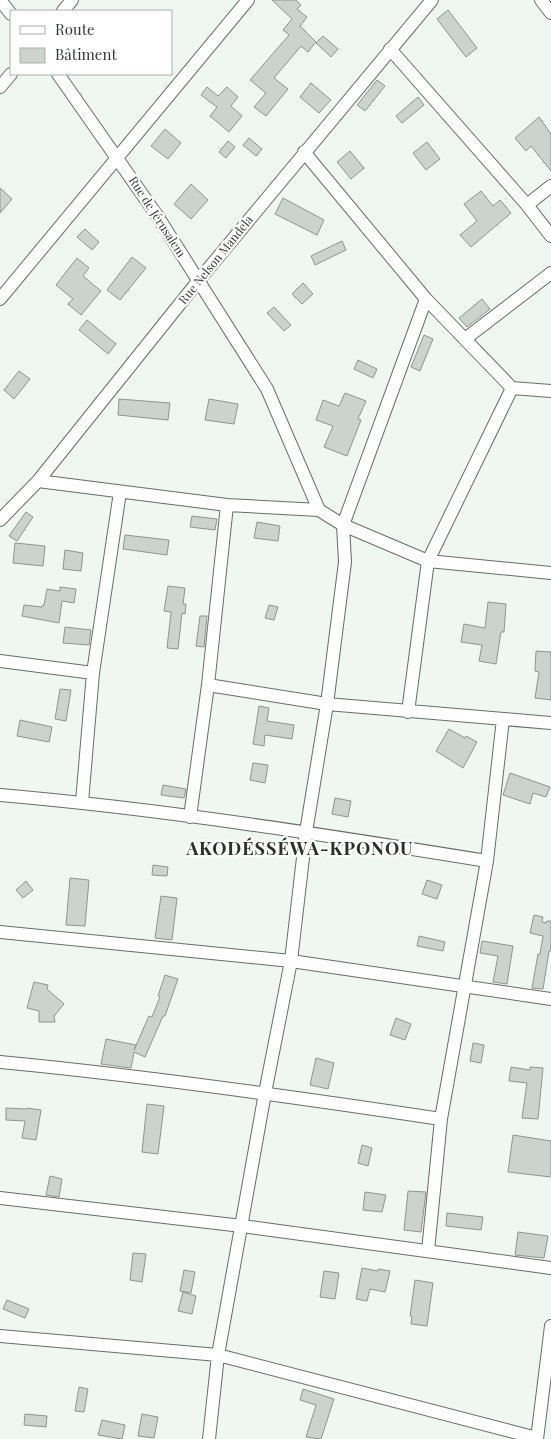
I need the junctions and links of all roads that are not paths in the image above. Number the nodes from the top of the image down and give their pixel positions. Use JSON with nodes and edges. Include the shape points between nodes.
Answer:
{"nodes":[{"id":1,"x":0,"y":0,"type":"edge"},
{"id":2,"x":72,"y":0,"type":"edge"},
{"id":3,"x":248,"y":0,"type":"edge"},
{"id":4,"x":432,"y":0,"type":"edge"},
{"id":5,"x":540,"y":0,"type":"edge"},
{"id":6,"x":64,"y":10,"type":"edge"},
{"id":7,"x":10,"y":13,"type":"edge"},
{"id":8,"x":551,"y":13,"type":"edge"},
{"id":9,"x":390,"y":49,"type":"junction"},
{"id":10,"x":10,"y":75,"type":"edge"},
{"id":11,"x":59,"y":75,"type":"edge"},
{"id":12,"x":0,"y":87,"type":"edge"},
{"id":13,"x":304,"y":152,"type":"junction"},
{"id":14,"x":117,"y":157,"type":"junction"},
{"id":15,"x":551,"y":186,"type":"edge"},
{"id":16,"x":527,"y":205,"type":"junction"},
{"id":17,"x":551,"y":236,"type":"edge"},
{"id":18,"x":551,"y":273,"type":"edge"},
{"id":19,"x":199,"y":280,"type":"junction"},
{"id":20,"x":0,"y":299,"type":"edge"},
{"id":21,"x":426,"y":299,"type":"junction"},
{"id":22,"x":465,"y":339,"type":"junction"},
{"id":23,"x":512,"y":388,"type":"junction"},
{"id":24,"x":551,"y":392,"type":"edge"},
{"id":25,"x":38,"y":481,"type":"junction"},
{"id":26,"x":120,"y":492,"type":"junction"},
{"id":27,"x":227,"y":505,"type":"junction"},
{"id":28,"x":319,"y":510,"type":"junction"},
{"id":29,"x":0,"y":520,"type":"edge"},
{"id":30,"x":344,"y":525,"type":"junction"},
{"id":31,"x":428,"y":561,"type":"junction"},
{"id":32,"x":551,"y":573,"type":"edge"},
{"id":33,"x":0,"y":661,"type":"edge"},
{"id":34,"x":93,"y":673,"type":"junction"},
{"id":35,"x":208,"y":685,"type":"junction"},
{"id":36,"x":327,"y":704,"type":"junction"},
{"id":37,"x":408,"y":712,"type":"junction"},
{"id":38,"x":503,"y":719,"type":"junction"},
{"id":39,"x":551,"y":723,"type":"edge"},
{"id":40,"x":0,"y":796,"type":"edge"},
{"id":41,"x":82,"y":802,"type":"junction"},
{"id":42,"x":190,"y":817,"type":"junction"},
{"id":43,"x":306,"y":832,"type":"junction"},
{"id":44,"x":487,"y":861,"type":"junction"},
{"id":45,"x":0,"y":932,"type":"edge"},
{"id":46,"x":291,"y":961,"type":"junction"},
{"id":47,"x":464,"y":986,"type":"junction"},
{"id":48,"x":551,"y":998,"type":"edge"},
{"id":49,"x":0,"y":1062,"type":"edge"},
{"id":50,"x":265,"y":1093,"type":"junction"},
{"id":51,"x":442,"y":1119,"type":"junction"},
{"id":52,"x":0,"y":1198,"type":"edge"},
{"id":53,"x":242,"y":1226,"type":"junction"},
{"id":54,"x":428,"y":1251,"type":"junction"},
{"id":55,"x":551,"y":1268,"type":"edge"},
{"id":56,"x":551,"y":1326,"type":"edge"},
{"id":57,"x":0,"y":1336,"type":"edge"},
{"id":58,"x":218,"y":1356,"type":"junction"},
{"id":59,"x":209,"y":1439,"type":"edge"},
{"id":60,"x":537,"y":1439,"type":"edge"}],
"edges":[{"from":1,"to":7,"type":"street"},
{"from":2,"to":6,"type":"street"},
{"from":3,"to":14,"type":"street"},
{"from":4,"to":9,"type":"street","name":"Rue Nelson Mandela"},
{"from":5,"to":8,"type":"street"},
{"from":9,"to":13,"type":"street","name":"Rue Nelson Mandela"},
{"from":9,"to":16,"type":"street"},
{"from":10,"to":12,"type":"street"},
{"from":11,"to":14,"type":"street","name":"Rue de Jérusalem"},
{"from":13,"to":19,"type":"street","name":"Rue Nelson Mandela"},
{"from":13,"to":21,"type":"street"},
{"from":14,"to":19,"type":"street","name":"Rue de Jérusalem"},
{"from":14,"to":20,"type":"street"},
{"from":15,"to":16,"type":"street"},
{"from":16,"to":17,"type":"street"},
{"from":18,"to":22,"type":"street"},
{"from":19,"to":25,"type":"street","name":"Rue Nelson Mandela"},
{"from":19,"to":28,"type":"street","name":"Rue de Jérusalem","via":[[267,389]]},
{"from":21,"to":22,"type":"street"},
{"from":21,"to":30,"type":"street"},
{"from":22,"to":23,"type":"street"},
{"from":23,"to":24,"type":"street"},
{"from":23,"to":31,"type":"street"},
{"from":25,"to":26,"type":"street"},
{"from":25,"to":29,"type":"street","name":"Rue Nelson Mandela"},
{"from":26,"to":27,"type":"street"},
{"from":26,"to":34,"type":"street"},
{"from":27,"to":28,"type":"street"},
{"from":27,"to":35,"type":"street"},
{"from":28,"to":30,"type":"street"},
{"from":30,"to":31,"type":"street"},
{"from":30,"to":36,"type":"street","via":[[345,562]]},
{"from":31,"to":32,"type":"street"},
{"from":31,"to":37,"type":"street"},
{"from":33,"to":34,"type":"street"},
{"from":34,"to":41,"type":"street"},
{"from":35,"to":36,"type":"street"},
{"from":35,"to":42,"type":"street"},
{"from":36,"to":37,"type":"street"},
{"from":36,"to":43,"type":"street"},
{"from":37,"to":38,"type":"street"},
{"from":38,"to":39,"type":"street"},
{"from":38,"to":44,"type":"street"},
{"from":40,"to":41,"type":"street"},
{"from":41,"to":42,"type":"street"},
{"from":42,"to":43,"type":"street"},
{"from":43,"to":44,"type":"street"},
{"from":43,"to":46,"type":"street"},
{"from":44,"to":47,"type":"street"},
{"from":45,"to":46,"type":"street"},
{"from":46,"to":47,"type":"street"},
{"from":46,"to":50,"type":"street"},
{"from":47,"to":48,"type":"street"},
{"from":47,"to":51,"type":"street"},
{"from":49,"to":50,"type":"street"},
{"from":50,"to":51,"type":"street"},
{"from":50,"to":53,"type":"street"},
{"from":51,"to":54,"type":"street"},
{"from":52,"to":53,"type":"street"},
{"from":53,"to":54,"type":"street"},
{"from":53,"to":58,"type":"street"},
{"from":54,"to":55,"type":"street"},
{"from":56,"to":60,"type":"street"},
{"from":57,"to":58,"type":"street"},
{"from":58,"to":59,"type":"street"},
{"from":58,"to":60,"type":"street"}]}
